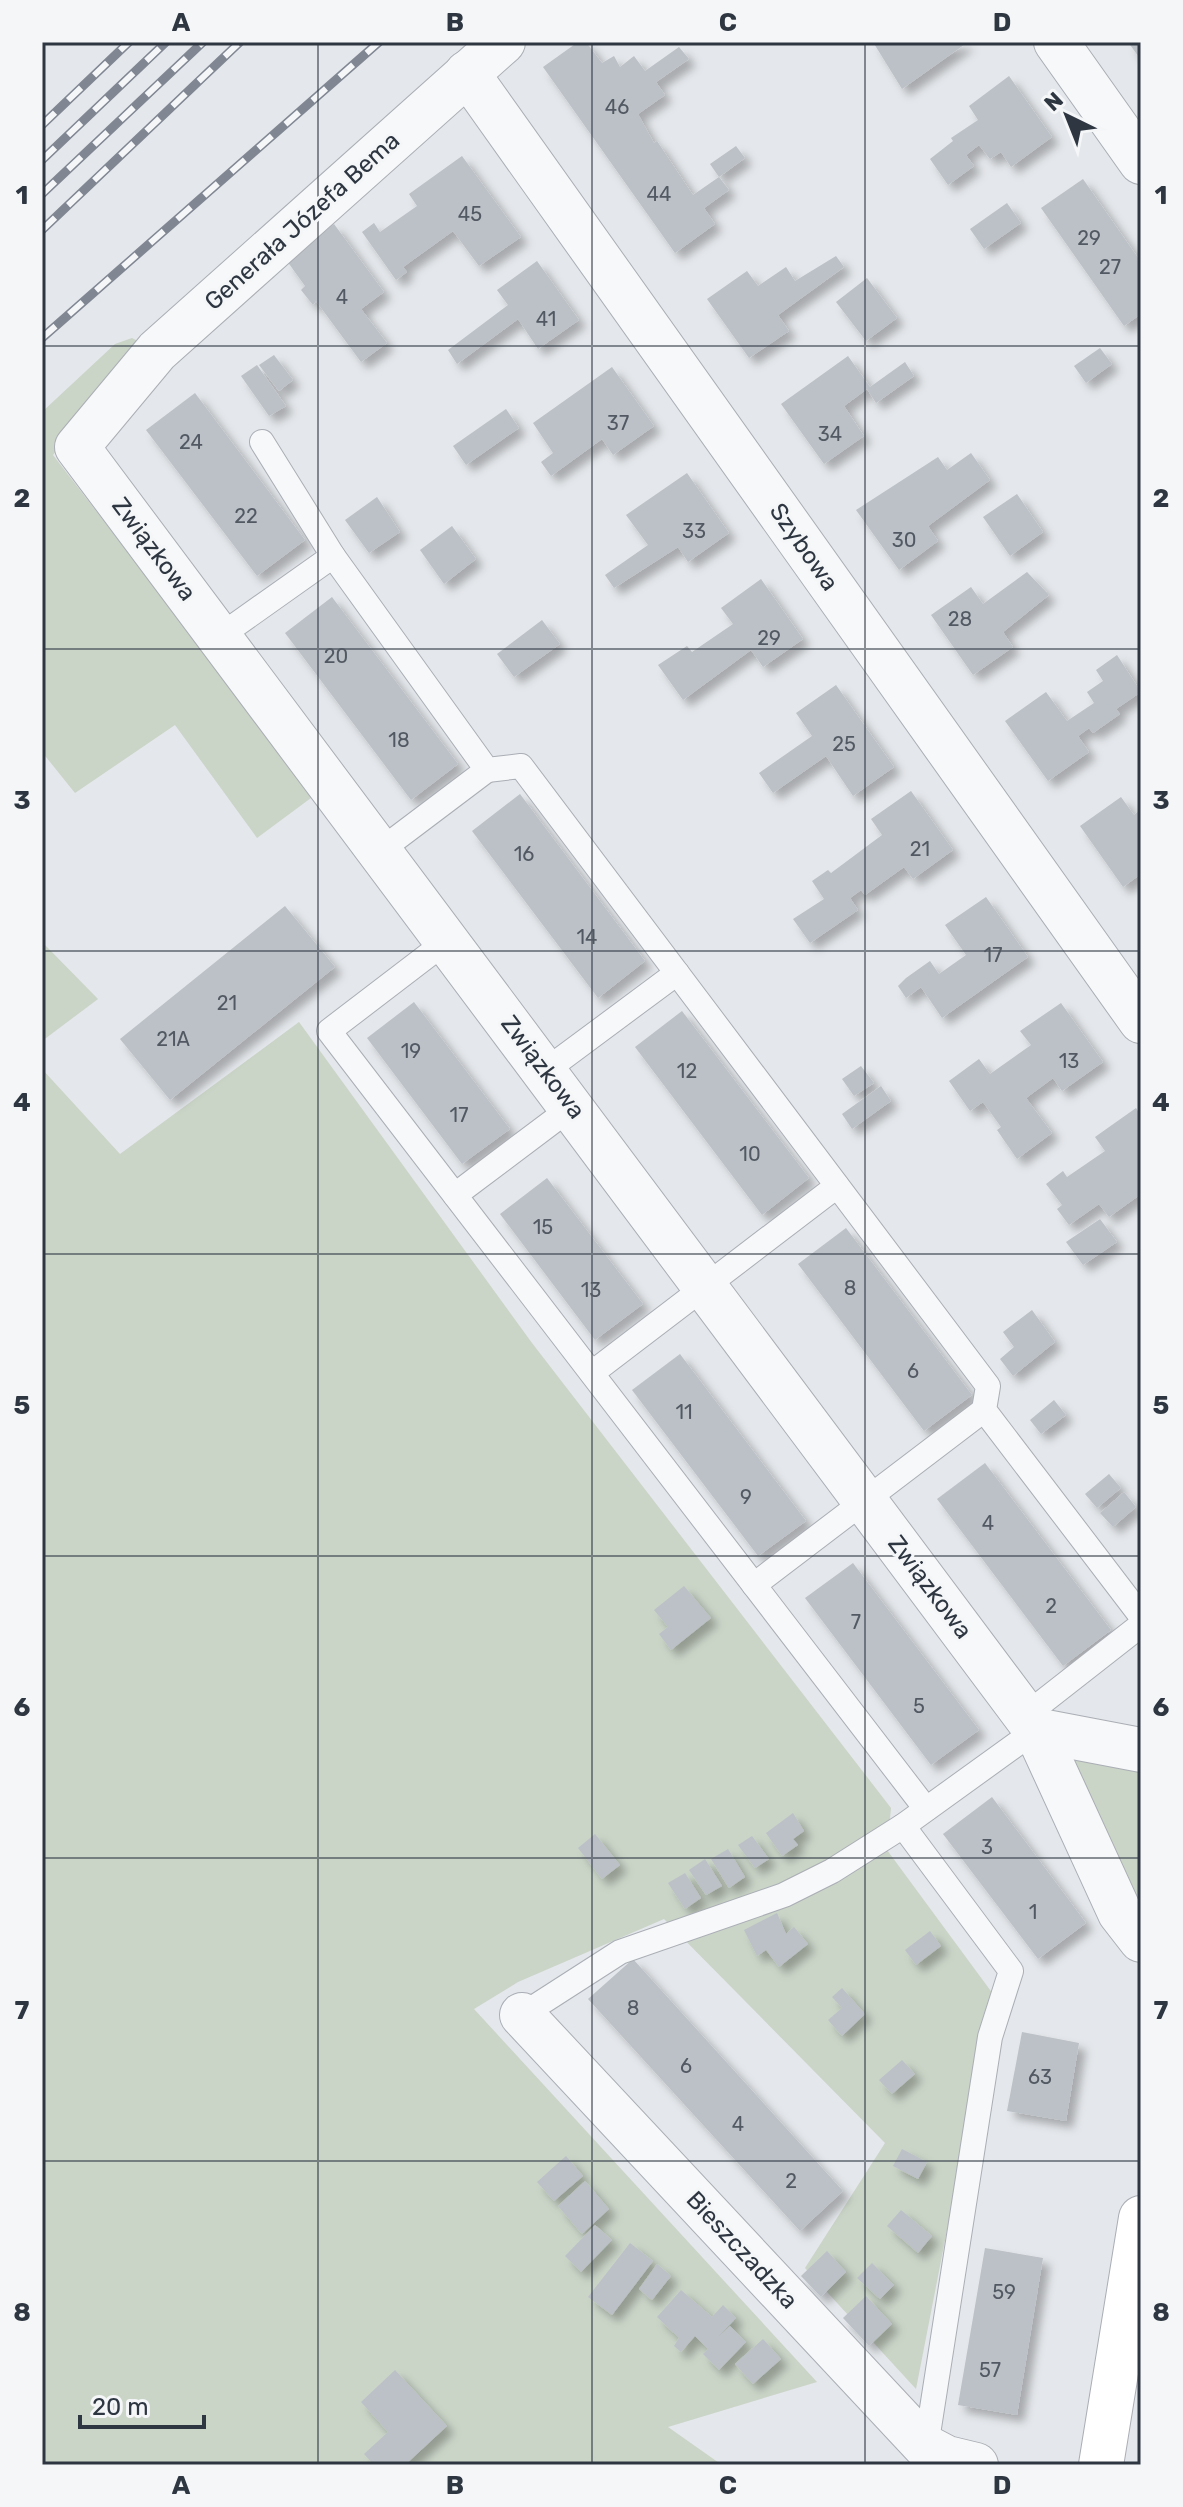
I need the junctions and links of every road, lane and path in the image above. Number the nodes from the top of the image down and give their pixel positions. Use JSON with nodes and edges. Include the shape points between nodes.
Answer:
{"nodes":[{"id":1,"x":503,"y":42,"type":"edge"},
{"id":2,"x":1056,"y":42,"type":"edge"},
{"id":3,"x":467,"y":73,"type":"junction"},
{"id":4,"x":1141,"y":162,"type":"edge"},
{"id":5,"x":108,"y":407,"type":"joint"},
{"id":6,"x":262,"y":442,"type":"dead end"},
{"id":7,"x":333,"y":556,"type":"junction"},
{"id":8,"x":220,"y":636,"type":"junction"},
{"id":9,"x":487,"y":770,"type":"junction"},
{"id":10,"x":381,"y":850,"type":"junction"},
{"id":11,"x":448,"y":940,"type":"junction"},
{"id":12,"x":677,"y":973,"type":"junction"},
{"id":13,"x":1141,"y":1021,"type":"edge"},
{"id":14,"x":545,"y":1071,"type":"junction"},
{"id":15,"x":572,"y":1107,"type":"junction"},
{"id":16,"x":837,"y":1186,"type":"junction"},
{"id":17,"x":455,"y":1195,"type":"junction"},
{"id":18,"x":706,"y":1286,"type":"junction"},
{"id":19,"x":592,"y":1373,"type":"junction"},
{"id":20,"x":984,"y":1410,"type":"junction"},
{"id":21,"x":865,"y":1501,"type":"junction"},
{"id":22,"x":754,"y":1585,"type":"junction"},
{"id":23,"x":1141,"y":1616,"type":"edge"},
{"id":24,"x":1141,"y":1625,"type":"edge"},
{"id":25,"x":1031,"y":1723,"type":"junction"},
{"id":26,"x":1141,"y":1750,"type":"edge"},
{"id":27,"x":926,"y":1809,"type":"junction"},
{"id":28,"x":903,"y":1826,"type":"junction"},
{"id":29,"x":1141,"y":1940,"type":"edge"},
{"id":30,"x":522,"y":2015,"type":"joint"},
{"id":31,"x":1141,"y":2218,"type":"edge"},
{"id":32,"x":926,"y":2447,"type":"junction"},
{"id":33,"x":976,"y":2465,"type":"edge"},
{"id":34,"x":1101,"y":2465,"type":"edge"}],
"edges":[{"from":1,"to":3,"type":"street","name":"Generała Józefa Bema"},
{"from":2,"to":4,"type":"street"},
{"from":3,"to":5,"type":"street","name":"Generała Józefa Bema","via":[[157,351]]},
{"from":3,"to":13,"type":"street","name":"Szybowa"},
{"from":5,"to":8,"type":"street","name":"Związkowa","via":[[77,447]]},
{"from":6,"to":7,"type":"lane"},
{"from":7,"to":8,"type":"lane"},
{"from":7,"to":9,"type":"lane"},
{"from":8,"to":10,"type":"street","name":"Związkowa"},
{"from":9,"to":10,"type":"lane"},
{"from":9,"to":12,"type":"lane","via":[[521,766]]},
{"from":10,"to":11,"type":"street","name":"Związkowa"},
{"from":11,"to":14,"type":"street","name":"Związkowa"},
{"from":11,"to":17,"type":"lane","via":[[329,1031]]},
{"from":12,"to":14,"type":"lane"},
{"from":12,"to":16,"type":"lane"},
{"from":14,"to":15,"type":"street","name":"Związkowa"},
{"from":15,"to":17,"type":"lane"},
{"from":15,"to":18,"type":"street","name":"Związkowa"},
{"from":16,"to":18,"type":"lane"},
{"from":16,"to":20,"type":"lane","via":[[988,1386]]},
{"from":17,"to":19,"type":"lane"},
{"from":18,"to":19,"type":"lane"},
{"from":18,"to":21,"type":"street","name":"Związkowa"},
{"from":19,"to":22,"type":"lane"},
{"from":20,"to":21,"type":"lane"},
{"from":20,"to":23,"type":"lane"},
{"from":21,"to":22,"type":"lane"},
{"from":21,"to":25,"type":"street","name":"Związkowa"},
{"from":22,"to":27,"type":"lane"},
{"from":24,"to":25,"type":"lane"},
{"from":25,"to":26,"type":"street"},
{"from":25,"to":27,"type":"lane"},
{"from":25,"to":29,"type":"street","name":"Związkowa","via":[[1120,1913]]},
{"from":27,"to":28,"type":"lane"},
{"from":28,"to":30,"type":"lane","via":[[784,1895],[620,1952]]},
{"from":28,"to":32,"type":"lane","via":[[1011,1971],[990,2037]]},
{"from":30,"to":32,"type":"street","name":"Bieszczadzka"},
{"from":31,"to":34,"type":"street"},
{"from":32,"to":33,"type":"street","name":"Bieszczadzka"}]}
